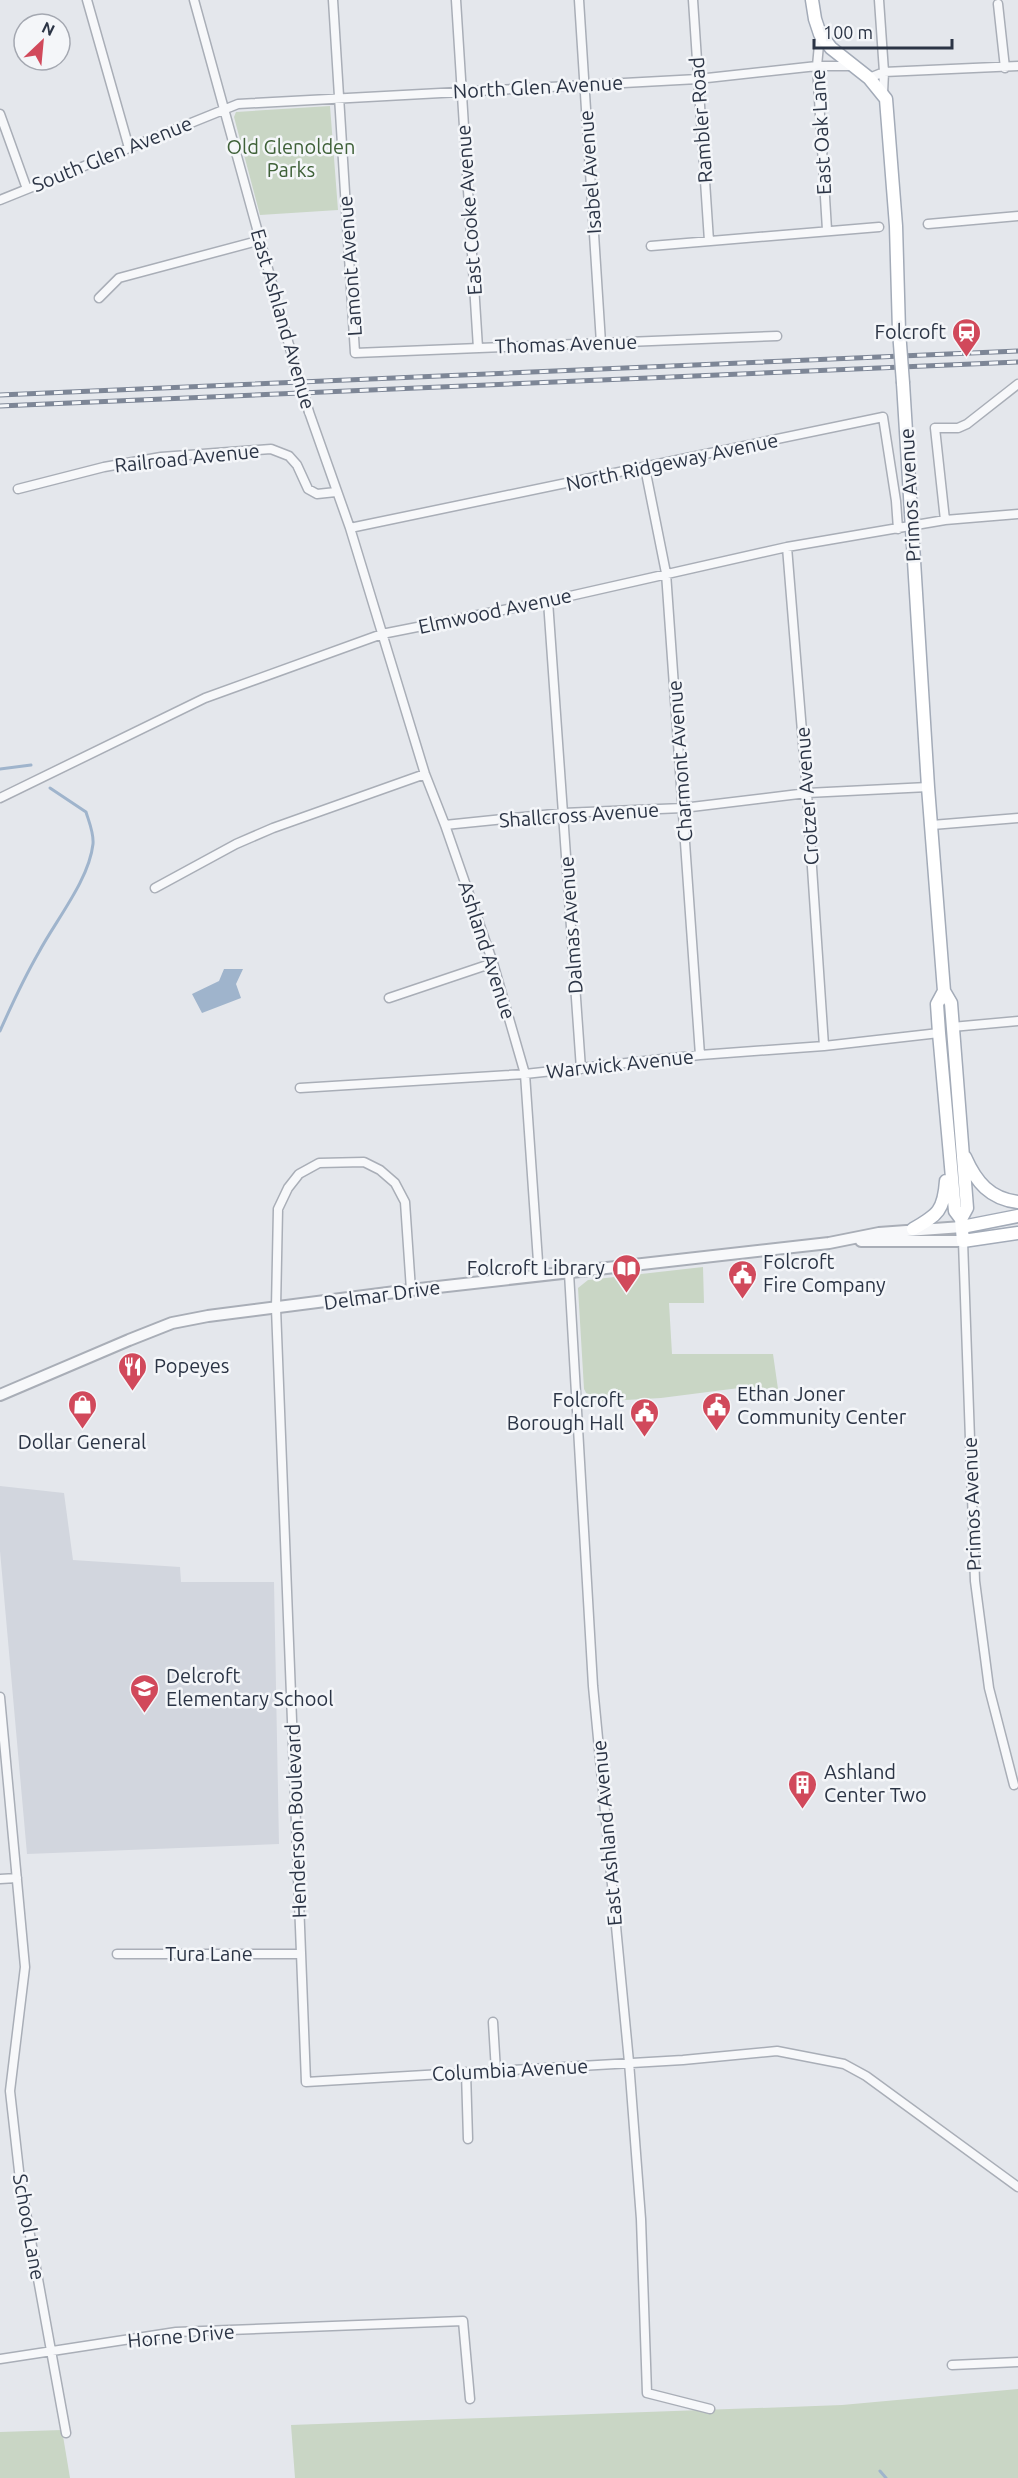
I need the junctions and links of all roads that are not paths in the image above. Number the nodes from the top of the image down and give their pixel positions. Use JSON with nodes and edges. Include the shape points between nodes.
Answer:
{"nodes":[{"id":1,"x":87,"y":0,"type":"edge"},
{"id":2,"x":194,"y":0,"type":"edge"},
{"id":3,"x":333,"y":0,"type":"edge"},
{"id":4,"x":456,"y":0,"type":"edge"},
{"id":5,"x":579,"y":0,"type":"edge"},
{"id":6,"x":693,"y":0,"type":"edge"},
{"id":7,"x":812,"y":0,"type":"edge"},
{"id":8,"x":879,"y":0,"type":"edge"},
{"id":9,"x":998,"y":4,"type":"dead end"},
{"id":10,"x":820,"y":34,"type":"junction"},
{"id":11,"x":817,"y":66,"type":"junction"},
{"id":12,"x":853,"y":66,"type":"junction"},
{"id":13,"x":1018,"y":66,"type":"edge"},
{"id":14,"x":1005,"y":68,"type":"junction"},
{"id":15,"x":884,"y":72,"type":"junction"},
{"id":16,"x":869,"y":78,"type":"junction"},
{"id":17,"x":698,"y":79,"type":"junction"},
{"id":18,"x":584,"y":85,"type":"junction"},
{"id":19,"x":462,"y":91,"type":"junction"},
{"id":20,"x":883,"y":93,"type":"junction"},
{"id":21,"x":339,"y":98,"type":"junction"},
{"id":22,"x":224,"y":108,"type":"junction"},
{"id":23,"x":0,"y":114,"type":"edge"},
{"id":24,"x":129,"y":147,"type":"junction"},
{"id":25,"x":27,"y":189,"type":"junction"},
{"id":26,"x":0,"y":200,"type":"edge"},
{"id":27,"x":1018,"y":216,"type":"edge"},
{"id":28,"x":928,"y":224,"type":"dead end"},
{"id":29,"x":879,"y":227,"type":"dead end"},
{"id":30,"x":827,"y":230,"type":"junction"},
{"id":31,"x":261,"y":240,"type":"junction"},
{"id":32,"x":709,"y":241,"type":"junction"},
{"id":33,"x":651,"y":246,"type":"dead end"},
{"id":34,"x":99,"y":298,"type":"dead end"},
{"id":35,"x":777,"y":336,"type":"dead end"},
{"id":36,"x":601,"y":343,"type":"junction"},
{"id":37,"x":478,"y":348,"type":"junction"},
{"id":38,"x":355,"y":353,"type":"joint"},
{"id":39,"x":1018,"y":384,"type":"edge"},
{"id":40,"x":645,"y":468,"type":"junction"},
{"id":41,"x":18,"y":489,"type":"dead end"},
{"id":42,"x":336,"y":492,"type":"junction"},
{"id":43,"x":1018,"y":514,"type":"edge"},
{"id":44,"x":945,"y":520,"type":"junction"},
{"id":45,"x":911,"y":526,"type":"junction"},
{"id":46,"x":350,"y":528,"type":"junction"},
{"id":47,"x":898,"y":529,"type":"junction"},
{"id":48,"x":787,"y":547,"type":"junction"},
{"id":49,"x":666,"y":573,"type":"junction"},
{"id":50,"x":548,"y":601,"type":"junction"},
{"id":51,"x":382,"y":634,"type":"junction"},
{"id":52,"x":425,"y":774,"type":"junction"},
{"id":53,"x":928,"y":787,"type":"junction"},
{"id":54,"x":807,"y":793,"type":"junction"},
{"id":55,"x":0,"y":798,"type":"edge"},
{"id":56,"x":683,"y":808,"type":"junction"},
{"id":57,"x":563,"y":813,"type":"junction"},
{"id":58,"x":1018,"y":818,"type":"edge"},
{"id":59,"x":446,"y":825,"type":"junction"},
{"id":60,"x":932,"y":825,"type":"junction"},
{"id":61,"x":155,"y":888,"type":"dead end"},
{"id":62,"x":494,"y":963,"type":"junction"},
{"id":63,"x":945,"y":991,"type":"junction"},
{"id":64,"x":388,"y":998,"type":"dead end"},
{"id":65,"x":1018,"y":1021,"type":"edge"},
{"id":66,"x":952,"y":1027,"type":"junction"},
{"id":67,"x":939,"y":1033,"type":"junction"},
{"id":68,"x":825,"y":1046,"type":"junction"},
{"id":69,"x":700,"y":1055,"type":"junction"},
{"id":70,"x":581,"y":1069,"type":"junction"},
{"id":71,"x":525,"y":1074,"type":"junction"},
{"id":72,"x":300,"y":1088,"type":"dead end"},
{"id":73,"x":955,"y":1152,"type":"junction"},
{"id":74,"x":1018,"y":1202,"type":"edge"},
{"id":75,"x":1018,"y":1216,"type":"edge"},
{"id":76,"x":962,"y":1223,"type":"junction"},
{"id":77,"x":913,"y":1229,"type":"junction"},
{"id":78,"x":1018,"y":1233,"type":"edge"},
{"id":79,"x":848,"y":1240,"type":"junction"},
{"id":80,"x":963,"y":1241,"type":"junction"},
{"id":81,"x":569,"y":1273,"type":"junction"},
{"id":82,"x":539,"y":1276,"type":"junction"},
{"id":83,"x":411,"y":1290,"type":"junction"},
{"id":84,"x":276,"y":1308,"type":"junction"},
{"id":85,"x":0,"y":1395,"type":"edge"},
{"id":86,"x":0,"y":1697,"type":"edge"},
{"id":87,"x":1014,"y":1785,"type":"dead end"},
{"id":88,"x":17,"y":1878,"type":"junction"},
{"id":89,"x":0,"y":1879,"type":"edge"},
{"id":90,"x":117,"y":1954,"type":"dead end"},
{"id":91,"x":301,"y":1954,"type":"junction"},
{"id":92,"x":493,"y":2022,"type":"dead end"},
{"id":93,"x":629,"y":2062,"type":"junction"},
{"id":94,"x":496,"y":2071,"type":"junction"},
{"id":95,"x":466,"y":2072,"type":"junction"},
{"id":96,"x":306,"y":2082,"type":"joint"},
{"id":97,"x":468,"y":2139,"type":"dead end"},
{"id":98,"x":1018,"y":2187,"type":"edge"},
{"id":99,"x":50,"y":2352,"type":"junction"},
{"id":100,"x":0,"y":2359,"type":"edge"},
{"id":101,"x":1018,"y":2362,"type":"edge"},
{"id":102,"x":952,"y":2365,"type":"dead end"},
{"id":103,"x":470,"y":2399,"type":"dead end"},
{"id":104,"x":710,"y":2409,"type":"dead end"},
{"id":105,"x":66,"y":2433,"type":"dead end"}],
"edges":[{"from":1,"to":24,"type":"street"},
{"from":2,"to":22,"type":"street","name":"East Ashland Avenue"},
{"from":3,"to":21,"type":"street","name":"Lamont Avenue"},
{"from":4,"to":19,"type":"street","name":"East Cooke Avenue"},
{"from":5,"to":18,"type":"street","name":"Isabel Avenue"},
{"from":6,"to":17,"type":"street","name":"Rambler Road"},
{"from":7,"to":10,"type":"main road","name":"East Oak Lane"},
{"from":8,"to":15,"type":"street","name":"Primos Avenue"},
{"from":9,"to":14,"type":"street"},
{"from":10,"to":11,"type":"street","name":"East Oak Lane"},
{"from":10,"to":12,"type":"main road","name":"East Oak Lane"},
{"from":11,"to":12,"type":"street","name":"North Glen Avenue"},
{"from":11,"to":17,"type":"street","name":"North Glen Avenue"},
{"from":11,"to":30,"type":"street","name":"East Oak Lane"},
{"from":12,"to":16,"type":"main road","name":"East Oak Lane"},
{"from":13,"to":14,"type":"street"},
{"from":14,"to":15,"type":"street"},
{"from":15,"to":16,"type":"street"},
{"from":15,"to":20,"type":"street","name":"Primos Avenue"},
{"from":16,"to":20,"type":"main road","name":"East Oak Lane"},
{"from":17,"to":18,"type":"street","name":"North Glen Avenue"},
{"from":17,"to":32,"type":"street","name":"Rambler Road"},
{"from":18,"to":19,"type":"street","name":"North Glen Avenue"},
{"from":18,"to":36,"type":"street","name":"Isabel Avenue"},
{"from":19,"to":21,"type":"street","name":"North Glen Avenue"},
{"from":19,"to":37,"type":"street","name":"East Cooke Avenue"},
{"from":20,"to":45,"type":"main road","name":"Primos Avenue","bridge":true,"via":[[889,131]]},
{"from":21,"to":22,"type":"street","name":"North Glen Avenue"},
{"from":21,"to":38,"type":"street","name":"Lamont Avenue"},
{"from":22,"to":24,"type":"street","name":"South Glen Avenue"},
{"from":22,"to":31,"type":"street","name":"East Ashland Avenue"},
{"from":23,"to":25,"type":"street"},
{"from":24,"to":25,"type":"street","name":"South Glen Avenue"},
{"from":25,"to":26,"type":"street","name":"South Glen Avenue"},
{"from":27,"to":28,"type":"street"},
{"from":29,"to":30,"type":"street"},
{"from":30,"to":32,"type":"street"},
{"from":31,"to":34,"type":"street","via":[[119,278]]},
{"from":31,"to":42,"type":"street","name":"East Ashland Avenue","bridge":true,"via":[[289,345]]},
{"from":32,"to":33,"type":"street"},
{"from":35,"to":36,"type":"street","name":"Thomas Avenue"},
{"from":36,"to":37,"type":"street","name":"Thomas Avenue"},
{"from":37,"to":38,"type":"street","name":"Thomas Avenue"},
{"from":39,"to":44,"type":"street","via":[[967,424],[935,428]]},
{"from":40,"to":46,"type":"street","name":"North Ridgeway Avenue"},
{"from":40,"to":47,"type":"street","name":"North Ridgeway Avenue","via":[[884,417]]},
{"from":40,"to":49,"type":"street","name":"Charmont Avenue"},
{"from":41,"to":42,"type":"street","name":"Railroad Avenue","via":[[161,457],[271,449],[289,456],[308,489],[317,494]]},
{"from":42,"to":46,"type":"street","name":"East Ashland Avenue"},
{"from":43,"to":44,"type":"street","name":"Elmwood Avenue"},
{"from":44,"to":45,"type":"street","name":"Elmwood Avenue"},
{"from":45,"to":47,"type":"street","name":"Elmwood Avenue"},
{"from":45,"to":53,"type":"main road","name":"Primos Avenue"},
{"from":46,"to":51,"type":"street","name":"East Ashland Avenue"},
{"from":47,"to":48,"type":"street","name":"Elmwood Avenue"},
{"from":48,"to":49,"type":"street","name":"Elmwood Avenue"},
{"from":48,"to":54,"type":"street","name":"Crotzer Avenue"},
{"from":49,"to":50,"type":"street","name":"Elmwood Avenue"},
{"from":49,"to":56,"type":"street","name":"Charmont Avenue"},
{"from":50,"to":51,"type":"street","name":"Elmwood Avenue"},
{"from":50,"to":57,"type":"street","name":"Dalmas Avenue"},
{"from":51,"to":52,"type":"street","name":"Ashland Avenue"},
{"from":51,"to":55,"type":"street","name":"Elmwood Avenue","via":[[205,698]]},
{"from":52,"to":59,"type":"street","name":"Ashland Avenue"},
{"from":52,"to":61,"type":"street","via":[[263,832]]},
{"from":53,"to":54,"type":"street","name":"Shallcross Avenue"},
{"from":53,"to":60,"type":"main road","name":"Primos Avenue"},
{"from":54,"to":56,"type":"street","name":"Shallcross Avenue"},
{"from":54,"to":68,"type":"street","name":"Crotzer Avenue"},
{"from":56,"to":57,"type":"street","name":"Shallcross Avenue"},
{"from":56,"to":69,"type":"street","name":"Charmont Avenue"},
{"from":57,"to":59,"type":"street","name":"Shallcross Avenue"},
{"from":57,"to":70,"type":"street","name":"Dalmas Avenue"},
{"from":58,"to":60,"type":"street"},
{"from":59,"to":62,"type":"street","name":"Ashland Avenue"},
{"from":60,"to":63,"type":"main road","name":"Primos Avenue"},
{"from":62,"to":64,"type":"street"},
{"from":62,"to":71,"type":"street","name":"Ashland Avenue"},
{"from":63,"to":66,"type":"main road","name":"Primos Avenue","via":[[951,1003]]},
{"from":63,"to":67,"type":"main road","name":"Primos Avenue","via":[[937,1004]]},
{"from":65,"to":66,"type":"street"},
{"from":66,"to":73,"type":"main road","name":"Primos Avenue"},
{"from":67,"to":68,"type":"street","name":"Warwick Avenue"},
{"from":67,"to":73,"type":"main road","name":"Primos Avenue"},
{"from":68,"to":69,"type":"street","name":"Warwick Avenue"},
{"from":69,"to":70,"type":"street","name":"Warwick Avenue"},
{"from":70,"to":71,"type":"street","name":"Warwick Avenue"},
{"from":71,"to":72,"type":"street","name":"Warwick Avenue"},
{"from":71,"to":82,"type":"street","name":"Ashland Avenue"},
{"from":73,"to":74,"type":"main road","via":[[984,1188],[1007,1201]]},
{"from":73,"to":76,"type":"main road","name":"Primos Avenue","via":[[955,1211]]},
{"from":73,"to":77,"type":"main road","via":[[943,1206],[931,1219]]},
{"from":75,"to":76,"type":"main road"},
{"from":76,"to":77,"type":"street","name":"Delmar Drive"},
{"from":76,"to":80,"type":"main road","name":"Primos Avenue"},
{"from":77,"to":79,"type":"street","name":"Delmar Drive"},
{"from":78,"to":80,"type":"main road"},
{"from":79,"to":80,"type":"street","name":"Delmar Drive"},
{"from":79,"to":81,"type":"street","name":"Delmar Drive"},
{"from":80,"to":87,"type":"street","name":"Primos Avenue","via":[[975,1581],[989,1688]]},
{"from":81,"to":82,"type":"street","name":"Delmar Drive"},
{"from":81,"to":93,"type":"street","name":"East Ashland Avenue","via":[[593,1686]]},
{"from":82,"to":83,"type":"street","name":"Delmar Drive"},
{"from":83,"to":84,"type":"street","name":"Delmar Drive"},
{"from":83,"to":84,"type":"street","name":"Henderson Boulevard","via":[[405,1202],[395,1183],[364,1161],[319,1163],[299,1174],[278,1209]]},
{"from":84,"to":85,"type":"street","name":"Delmar Drive","via":[[172,1323]]},
{"from":84,"to":91,"type":"street","name":"Henderson Boulevard"},
{"from":86,"to":88,"type":"street","name":"School Lane"},
{"from":88,"to":89,"type":"street"},
{"from":88,"to":99,"type":"street","name":"School Lane","via":[[25,1967],[10,2091],[20,2180]]},
{"from":90,"to":91,"type":"street","name":"Tura Lane"},
{"from":91,"to":96,"type":"street","name":"Henderson Boulevard"},
{"from":92,"to":94,"type":"street"},
{"from":93,"to":94,"type":"street","name":"Columbia Avenue"},
{"from":93,"to":98,"type":"street","name":"Columbia Avenue","via":[[777,2050],[844,2064]]},
{"from":93,"to":104,"type":"street","name":"East Ashland Avenue","via":[[641,2219],[647,2393]]},
{"from":94,"to":95,"type":"street","name":"Columbia Avenue"},
{"from":95,"to":96,"type":"street","name":"Columbia Avenue"},
{"from":95,"to":97,"type":"street"},
{"from":99,"to":100,"type":"street","name":"Horne Drive"},
{"from":99,"to":103,"type":"street","name":"Horne Drive","via":[[176,2332],[463,2322]]},
{"from":99,"to":105,"type":"street","name":"School Lane"},
{"from":101,"to":102,"type":"street"}]}
